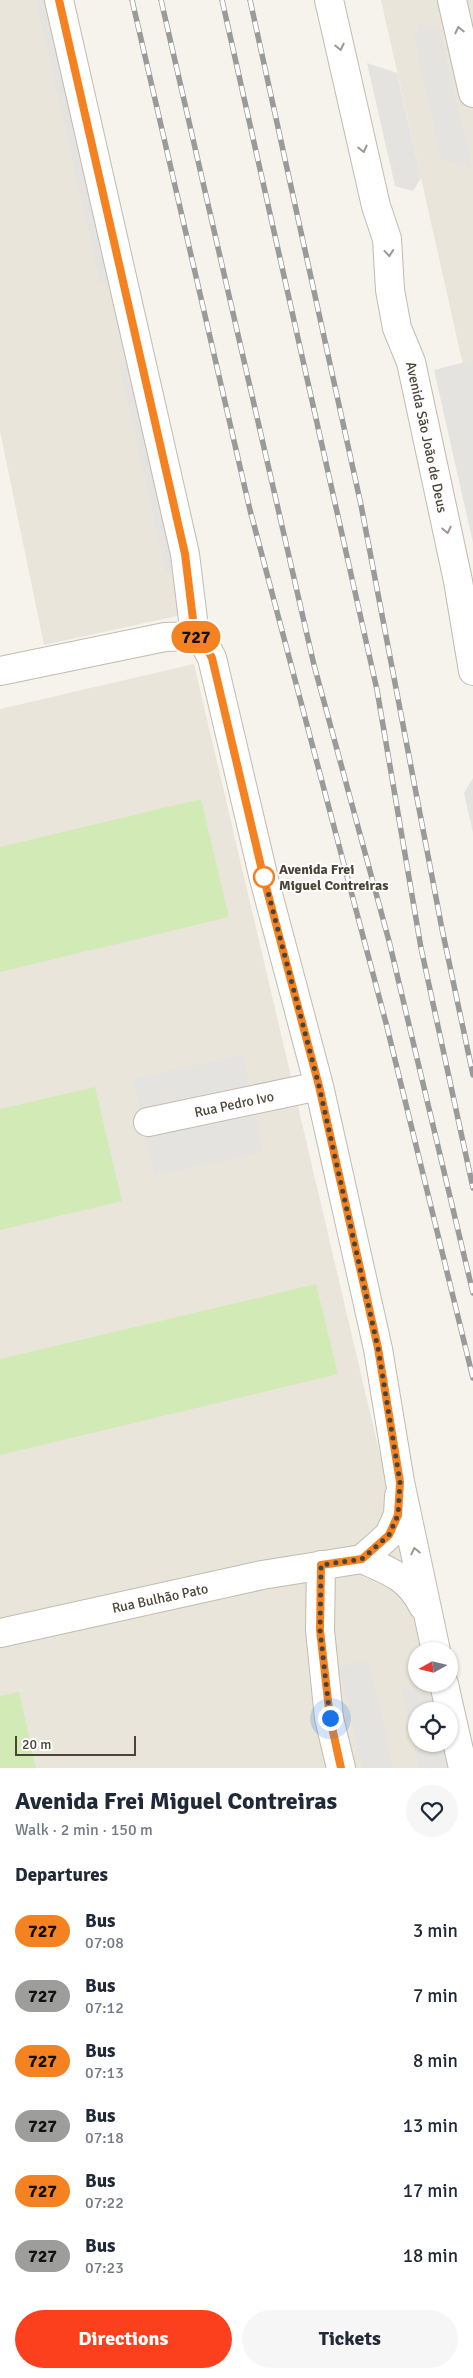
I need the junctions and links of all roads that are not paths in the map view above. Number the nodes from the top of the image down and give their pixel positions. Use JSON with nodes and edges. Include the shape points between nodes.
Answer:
{"nodes":[{"id":1,"x":59,"y":0,"type":"edge"},
{"id":2,"x":329,"y":0,"type":"edge"},
{"id":3,"x":452,"y":0,"type":"edge"},
{"id":4,"x":473,"y":93,"type":"edge"},
{"id":5,"x":458,"y":581,"type":"junction"},
{"id":6,"x":473,"y":606,"type":"edge"},
{"id":7,"x":195,"y":636,"type":"junction"},
{"id":8,"x":0,"y":671,"type":"edge"},
{"id":9,"x":473,"y":671,"type":"edge"},
{"id":10,"x":319,"y":1086,"type":"junction"},
{"id":11,"x":148,"y":1122,"type":"dead end"},
{"id":12,"x":400,"y":1482,"type":"junction"},
{"id":13,"x":362,"y":1559,"type":"junction"},
{"id":14,"x":321,"y":1565,"type":"junction"},
{"id":15,"x":428,"y":1616,"type":"junction"},
{"id":16,"x":0,"y":1633,"type":"edge"},
{"id":17,"x":434,"y":1642,"type":"edge"},
{"id":18,"x":446,"y":1692,"type":"edge"},
{"id":19,"x":341,"y":1768,"type":"edge"},
{"id":20,"x":463,"y":1768,"type":"edge"}],
"edges":[{"from":1,"to":7,"type":"street","via":[[185,554]]},
{"from":2,"to":5,"type":"street","name":"Avenida São João de Deus","one_way":true,"via":[[376,206],[387,240],[390,290],[397,328],[411,362]]},
{"from":4,"to":3,"type":"street","one_way":true},
{"from":5,"to":6,"type":"street","via":[[460,590]]},
{"from":5,"to":9,"type":"street","name":"Avenida São João de Deus"},
{"from":7,"to":8,"type":"street","via":[[164,637]]},
{"from":7,"to":10,"type":"street","via":[[202,640],[212,658],[264,879]]},
{"from":10,"to":11,"type":"street","name":"Rua Pedro Ivo"},
{"from":10,"to":12,"type":"street","via":[[378,1348]]},
{"from":12,"to":13,"type":"street","via":[[398,1515],[389,1535]]},
{"from":15,"to":12,"type":"street","one_way":true},
{"from":13,"to":14,"type":"street"},
{"from":13,"to":15,"type":"street","via":[[399,1576],[417,1593]]},
{"from":14,"to":16,"type":"street","name":"Rua Bulhão Pato","via":[[262,1574]]},
{"from":14,"to":19,"type":"street","via":[[320,1630],[330,1718]]},
{"from":15,"to":17,"type":"street"},
{"from":18,"to":20,"type":"street"}]}
